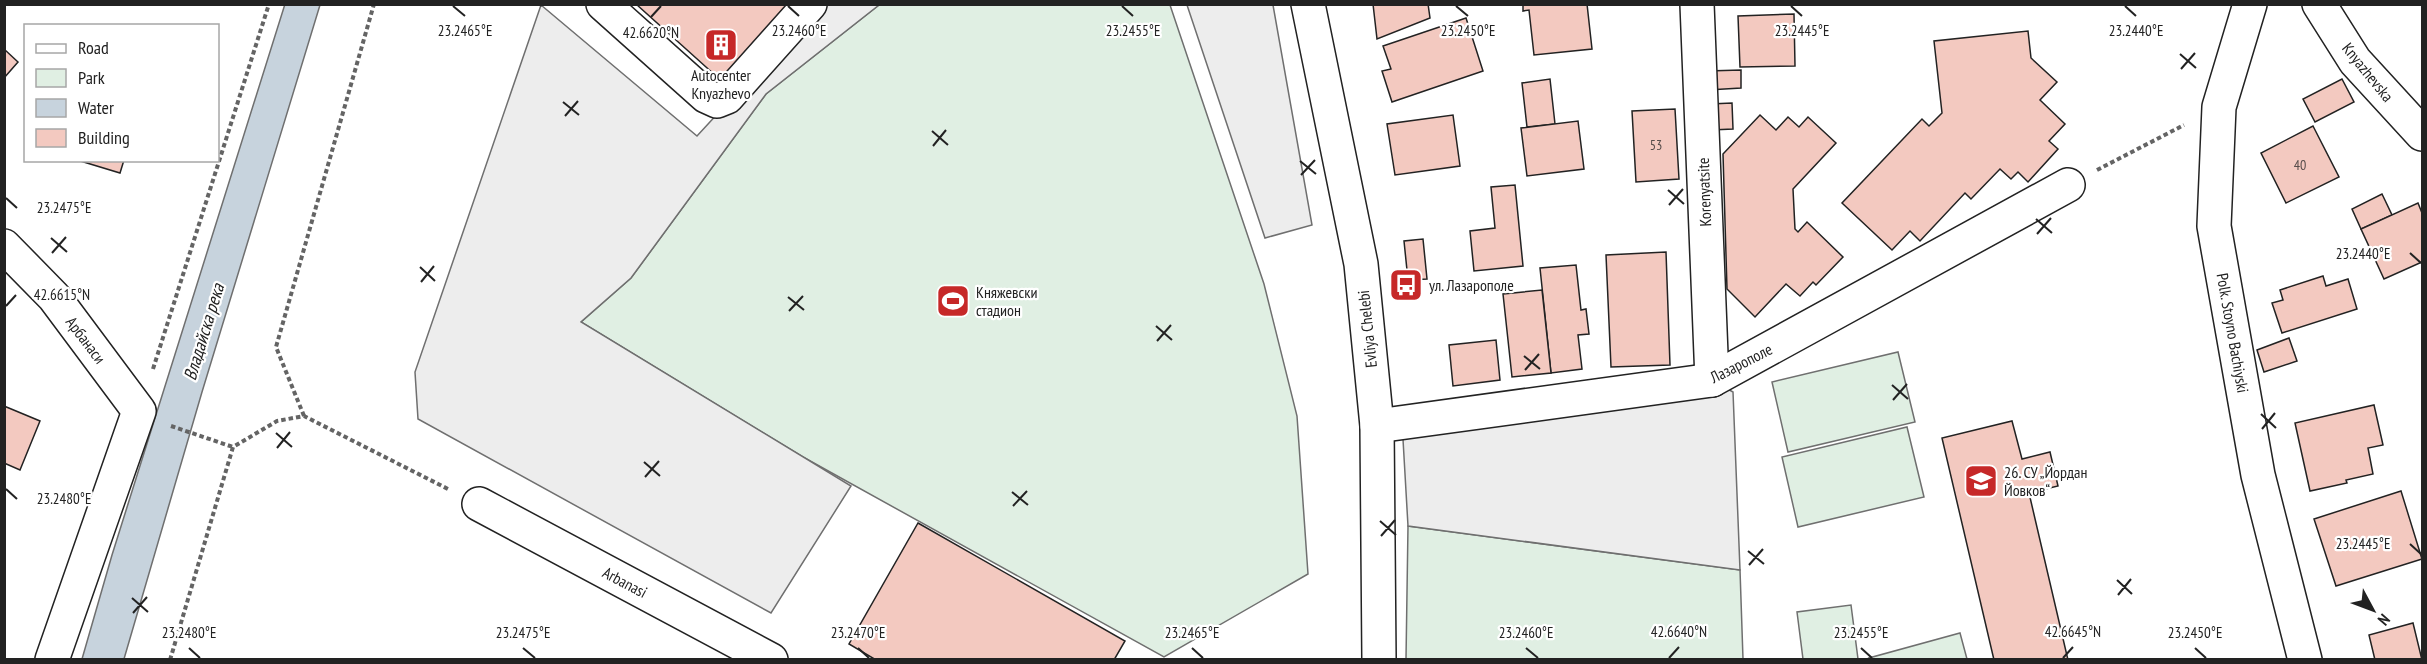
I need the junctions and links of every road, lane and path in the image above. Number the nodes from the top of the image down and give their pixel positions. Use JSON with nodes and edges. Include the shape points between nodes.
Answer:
{"nodes":[{"id":1,"x":268,"y":4,"type":"edge"},
{"id":2,"x":374,"y":4,"type":"edge"},
{"id":3,"x":603,"y":4,"type":"edge"},
{"id":4,"x":810,"y":4,"type":"edge"},
{"id":5,"x":1308,"y":4,"type":"edge"},
{"id":6,"x":1697,"y":4,"type":"edge"},
{"id":7,"x":2250,"y":4,"type":"edge"},
{"id":8,"x":2319,"y":4,"type":"edge"},
{"id":9,"x":2219,"y":107,"type":"junction"},
{"id":10,"x":2422,"y":134,"type":"edge"},
{"id":11,"x":2067,"y":185,"type":"joint"},
{"id":12,"x":4,"y":246,"type":"edge"},
{"id":13,"x":1712,"y":380,"type":"junction"},
{"id":14,"x":304,"y":416,"type":"junction"},
{"id":15,"x":151,"y":417,"type":"junction"},
{"id":16,"x":1377,"y":426,"type":"junction"},
{"id":17,"x":233,"y":447,"type":"junction"},
{"id":18,"x":478,"y":504,"type":"joint"},
{"id":19,"x":52,"y":660,"type":"edge"},
{"id":20,"x":170,"y":660,"type":"edge"},
{"id":21,"x":771,"y":660,"type":"edge"},
{"id":22,"x":1379,"y":660,"type":"edge"},
{"id":23,"x":2305,"y":660,"type":"edge"}],
"edges":[{"from":1,"to":15,"type":"path"},
{"from":2,"to":14,"type":"path","via":[[276,347]]},
{"from":3,"to":4,"type":"street","via":[[706,96],[717,101],[727,97]]},
{"from":5,"to":16,"type":"street","name":"Evliya Chelebi","via":[[1360,264]]},
{"from":6,"to":13,"type":"street","name":"Korenyatsite"},
{"from":7,"to":9,"type":"street","name":"Polk. Stoyno Bachiyski"},
{"from":8,"to":10,"type":"street","name":"Knyazhevska","via":[[2355,61]]},
{"from":9,"to":11,"type":"path"},
{"from":9,"to":23,"type":"street","name":"Polk. Stoyno Bachiyski","via":[[2214,226],[2259,475]]},
{"from":11,"to":13,"type":"street","name":"Лазарополе"},
{"from":12,"to":15,"type":"street","name":"Арбанаси","via":[[54,297]]},
{"from":13,"to":16,"type":"street","name":"Лазарополе"},
{"from":14,"to":17,"type":"path","via":[[277,421]]},
{"from":14,"to":18,"type":"path"},
{"from":15,"to":17,"type":"path"},
{"from":15,"to":19,"type":"street"},
{"from":16,"to":22,"type":"street","name":"Evliya Chelebi"},
{"from":17,"to":20,"type":"path"},
{"from":18,"to":21,"type":"street","name":"Arbanasi"}]}
